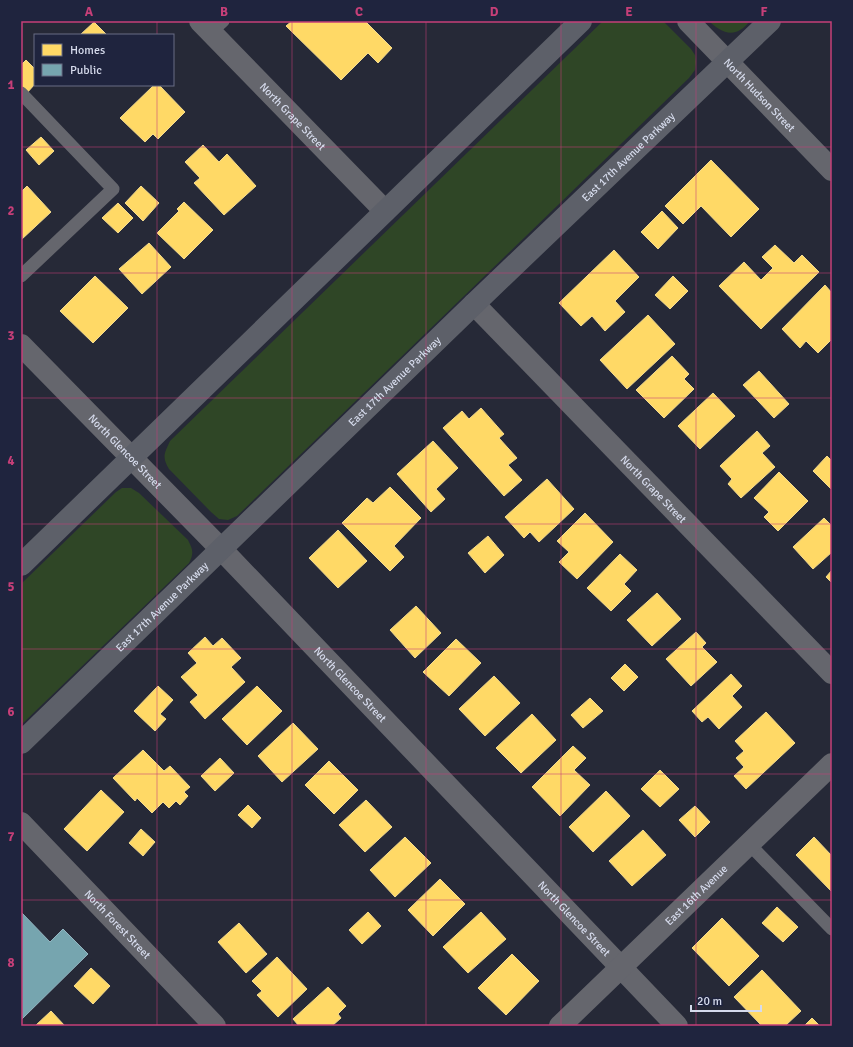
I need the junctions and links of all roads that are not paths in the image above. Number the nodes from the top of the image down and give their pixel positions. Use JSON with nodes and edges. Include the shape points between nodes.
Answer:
{"nodes":[{"id":1,"x":581,"y":21,"type":"edge"},
{"id":2,"x":688,"y":21,"type":"edge"},
{"id":3,"x":770,"y":21,"type":"edge"},
{"id":4,"x":212,"y":25,"type":"edge"},
{"id":5,"x":728,"y":62,"type":"junction"},
{"id":6,"x":21,"y":93,"type":"edge"},
{"id":7,"x":832,"y":170,"type":"edge"},
{"id":8,"x":385,"y":211,"type":"junction"},
{"id":9,"x":21,"y":276,"type":"edge"},
{"id":10,"x":474,"y":304,"type":"junction"},
{"id":11,"x":21,"y":345,"type":"edge"},
{"id":12,"x":132,"y":458,"type":"junction"},
{"id":13,"x":222,"y":550,"type":"junction"},
{"id":14,"x":21,"y":565,"type":"edge"},
{"id":15,"x":832,"y":674,"type":"edge"},
{"id":16,"x":21,"y":743,"type":"edge"},
{"id":17,"x":832,"y":764,"type":"edge"},
{"id":18,"x":21,"y":823,"type":"edge"},
{"id":19,"x":749,"y":844,"type":"junction"},
{"id":20,"x":832,"y":929,"type":"edge"},
{"id":21,"x":621,"y":968,"type":"junction"},
{"id":22,"x":215,"y":1026,"type":"edge"},
{"id":23,"x":560,"y":1026,"type":"edge"},
{"id":24,"x":677,"y":1026,"type":"edge"}],
"edges":[{"from":1,"to":8,"type":"main road"},
{"from":2,"to":5,"type":"street","name":"North Hudson Street"},
{"from":3,"to":5,"type":"main road","name":"East 17th Avenue Parkway"},
{"from":4,"to":8,"type":"street","name":"North Grape Street"},
{"from":5,"to":7,"type":"street","name":"North Hudson Street"},
{"from":5,"to":10,"type":"main road","name":"East 17th Avenue Parkway"},
{"from":6,"to":9,"type":"lane","via":[[113,189]]},
{"from":8,"to":12,"type":"main road"},
{"from":10,"to":13,"type":"main road","name":"East 17th Avenue Parkway"},
{"from":10,"to":15,"type":"street","name":"North Grape Street"},
{"from":11,"to":12,"type":"street","name":"North Glencoe Street"},
{"from":12,"to":13,"type":"street","name":"North Glencoe Street"},
{"from":12,"to":14,"type":"main road"},
{"from":13,"to":16,"type":"main road","name":"East 17th Avenue Parkway"},
{"from":13,"to":21,"type":"street","name":"North Glencoe Street"},
{"from":17,"to":19,"type":"street","name":"East 16th Avenue"},
{"from":18,"to":22,"type":"street","name":"North Forest Street"},
{"from":19,"to":20,"type":"lane"},
{"from":19,"to":21,"type":"street","name":"East 16th Avenue"},
{"from":21,"to":23,"type":"street","name":"East 16th Avenue"},
{"from":21,"to":24,"type":"street","name":"North Glencoe Street"}]}
